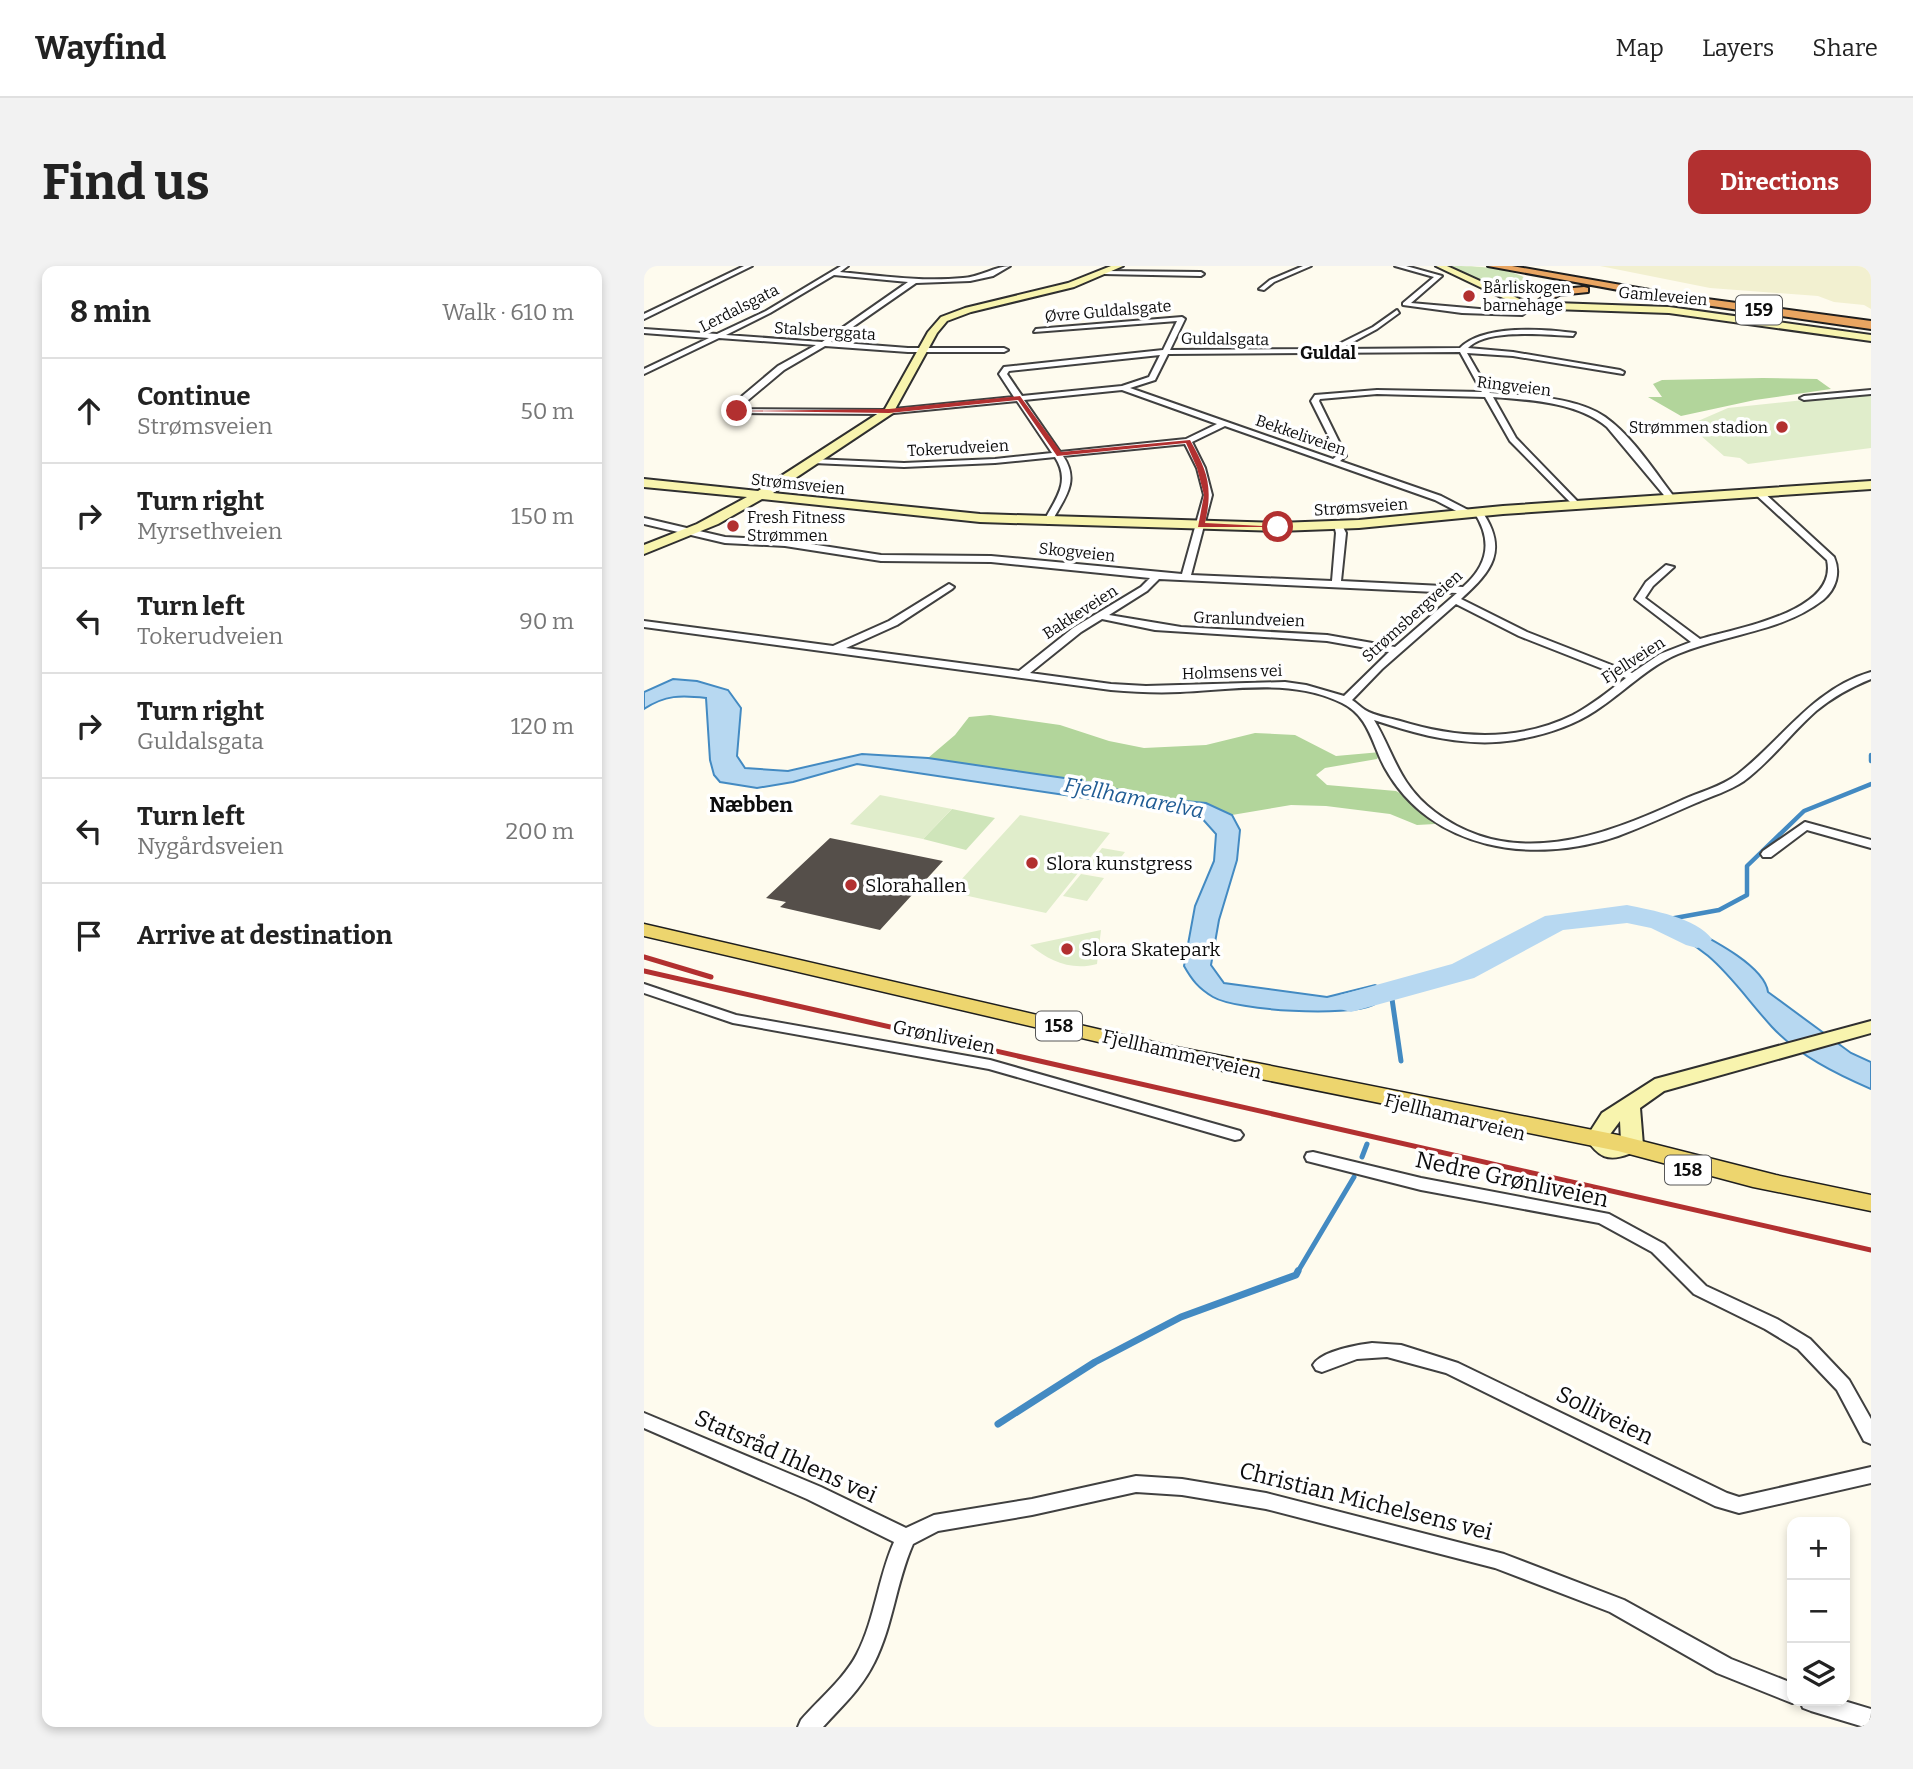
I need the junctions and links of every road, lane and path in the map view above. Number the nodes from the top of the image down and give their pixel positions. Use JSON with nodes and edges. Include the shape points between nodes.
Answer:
{"nodes":[{"id":1,"x":749,"y":266,"type":"edge"},
{"id":2,"x":845,"y":266,"type":"edge"},
{"id":3,"x":1007,"y":266,"type":"edge"},
{"id":4,"x":1119,"y":266,"type":"edge"},
{"id":5,"x":1308,"y":266,"type":"edge"},
{"id":6,"x":1398,"y":266,"type":"edge"},
{"id":7,"x":1440,"y":266,"type":"edge"},
{"id":8,"x":1496,"y":266,"type":"edge"},
{"id":9,"x":1518,"y":266,"type":"edge"},
{"id":10,"x":1569,"y":266,"type":"edge"},
{"id":11,"x":833,"y":273,"type":"junction"},
{"id":12,"x":1105,"y":273,"type":"junction"},
{"id":13,"x":1201,"y":274,"type":"dead end"},
{"id":14,"x":917,"y":279,"type":"junction"},
{"id":15,"x":1615,"y":283,"type":"junction"},
{"id":16,"x":1262,"y":289,"type":"dead end"},
{"id":17,"x":1648,"y":293,"type":"junction"},
{"id":18,"x":1523,"y":299,"type":"junction"},
{"id":19,"x":1544,"y":302,"type":"junction"},
{"id":20,"x":1397,"y":312,"type":"dead end"},
{"id":21,"x":1522,"y":313,"type":"dead end"},
{"id":22,"x":644,"y":317,"type":"edge"},
{"id":23,"x":1871,"y":323,"type":"edge"},
{"id":24,"x":644,"y":331,"type":"edge"},
{"id":25,"x":1036,"y":331,"type":"dead end"},
{"id":26,"x":1573,"y":334,"type":"dead end"},
{"id":27,"x":716,"y":337,"type":"junction"},
{"id":28,"x":1871,"y":338,"type":"edge"},
{"id":29,"x":822,"y":345,"type":"junction"},
{"id":30,"x":1004,"y":350,"type":"dead end"},
{"id":31,"x":1462,"y":350,"type":"junction"},
{"id":32,"x":924,"y":351,"type":"junction"},
{"id":33,"x":1167,"y":352,"type":"junction"},
{"id":34,"x":1330,"y":353,"type":"junction"},
{"id":35,"x":644,"y":372,"type":"edge"},
{"id":36,"x":1620,"y":372,"type":"dead end"},
{"id":37,"x":1124,"y":388,"type":"junction"},
{"id":38,"x":1871,"y":392,"type":"edge"},
{"id":39,"x":1486,"y":394,"type":"junction"},
{"id":40,"x":1020,"y":398,"type":"junction"},
{"id":41,"x":1804,"y":398,"type":"dead end"},
{"id":42,"x":889,"y":411,"type":"junction"},
{"id":43,"x":1225,"y":424,"type":"junction"},
{"id":44,"x":1188,"y":441,"type":"junction"},
{"id":45,"x":1059,"y":455,"type":"junction"},
{"id":46,"x":813,"y":461,"type":"junction"},
{"id":47,"x":1335,"y":461,"type":"junction"},
{"id":48,"x":644,"y":483,"type":"edge"},
{"id":49,"x":1871,"y":485,"type":"edge"},
{"id":50,"x":1758,"y":492,"type":"junction"},
{"id":51,"x":760,"y":496,"type":"junction"},
{"id":52,"x":1671,"y":498,"type":"junction"},
{"id":53,"x":1576,"y":505,"type":"junction"},
{"id":54,"x":1473,"y":512,"type":"junction"},
{"id":55,"x":644,"y":521,"type":"edge"},
{"id":56,"x":1048,"y":521,"type":"junction"},
{"id":57,"x":1201,"y":525,"type":"junction"},
{"id":58,"x":1338,"y":525,"type":"junction"},
{"id":59,"x":688,"y":531,"type":"junction"},
{"id":60,"x":644,"y":553,"type":"edge"},
{"id":61,"x":1669,"y":568,"type":"dead end"},
{"id":62,"x":1157,"y":576,"type":"junction"},
{"id":63,"x":1186,"y":576,"type":"junction"},
{"id":64,"x":1336,"y":584,"type":"junction"},
{"id":65,"x":950,"y":587,"type":"dead end"},
{"id":66,"x":1465,"y":590,"type":"junction"},
{"id":67,"x":1455,"y":600,"type":"junction"},
{"id":68,"x":1101,"y":616,"type":"junction"},
{"id":69,"x":644,"y":624,"type":"edge"},
{"id":70,"x":1699,"y":643,"type":"junction"},
{"id":71,"x":832,"y":650,"type":"junction"},
{"id":72,"x":1397,"y":650,"type":"junction"},
{"id":73,"x":1021,"y":675,"type":"junction"},
{"id":74,"x":1871,"y":675,"type":"edge"},
{"id":75,"x":1633,"y":677,"type":"junction"},
{"id":76,"x":1346,"y":700,"type":"junction"},
{"id":77,"x":1366,"y":714,"type":"junction"},
{"id":78,"x":1871,"y":844,"type":"edge"},
{"id":79,"x":1767,"y":854,"type":"dead end"},
{"id":80,"x":644,"y":920,"type":"edge"},
{"id":81,"x":644,"y":930,"type":"edge"},
{"id":82,"x":755,"y":953,"type":"junction"},
{"id":83,"x":644,"y":988,"type":"edge"},
{"id":84,"x":1871,"y":1027,"type":"edge"},
{"id":85,"x":1366,"y":1094,"type":"joint"},
{"id":86,"x":1629,"y":1105,"type":"junction"},
{"id":87,"x":1235,"y":1135,"type":"dead end"},
{"id":88,"x":1613,"y":1145,"type":"junction"},
{"id":89,"x":1313,"y":1157,"type":"dead end"},
{"id":90,"x":1871,"y":1202,"type":"edge"},
{"id":91,"x":1322,"y":1365,"type":"dead end"},
{"id":92,"x":644,"y":1420,"type":"edge"},
{"id":93,"x":1871,"y":1436,"type":"edge"},
{"id":94,"x":1871,"y":1475,"type":"edge"},
{"id":95,"x":906,"y":1538,"type":"junction"},
{"id":96,"x":1787,"y":1691,"type":"edge"},
{"id":97,"x":1828,"y":1706,"type":"edge"},
{"id":98,"x":1871,"y":1719,"type":"edge"},
{"id":99,"x":809,"y":1727,"type":"edge"}],
"edges":[{"from":1,"to":22,"type":"street"},
{"from":2,"to":11,"type":"street","name":"Lerdalsgata"},
{"from":3,"to":14,"type":"street","via":[[976,278]]},
{"from":4,"to":12,"type":"main road"},
{"from":5,"to":16,"type":"street"},
{"from":6,"to":21,"type":"street","via":[[1439,276],[1405,304]]},
{"from":7,"to":18,"type":"main road","via":[[1492,292]]},
{"from":8,"to":17,"type":"highway","number":"159"},
{"from":8,"to":18,"type":"highway","via":[[1538,283],[1538,291]]},
{"from":9,"to":15,"type":"highway","number":"159"},
{"from":10,"to":15,"type":"highway"},
{"from":11,"to":14,"type":"street"},
{"from":11,"to":27,"type":"street","name":"Lerdalsgata"},
{"from":12,"to":13,"type":"street"},
{"from":12,"to":32,"type":"main road","via":[[952,315],[938,325]]},
{"from":14,"to":29,"type":"street"},
{"from":15,"to":23,"type":"highway","number":"159"},
{"from":17,"to":19,"type":"highway","via":[[1573,290],[1552,294]]},
{"from":17,"to":23,"type":"highway","number":"159"},
{"from":18,"to":19,"type":"main road","name":"Gamleveien"},
{"from":19,"to":28,"type":"main road","name":"Gamleveien","via":[[1679,311]]},
{"from":20,"to":34,"type":"street"},
{"from":24,"to":27,"type":"street","name":"Stalsberggata"},
{"from":25,"to":33,"type":"street","name":"Øvre Guldalsgate","via":[[1182,319]]},
{"from":26,"to":31,"type":"street","via":[[1484,336],[1469,341]]},
{"from":27,"to":29,"type":"street","name":"Stalsberggata"},
{"from":27,"to":35,"type":"street","name":"Lerdalsgata"},
{"from":29,"to":32,"type":"street","name":"Stalsberggata"},
{"from":29,"to":42,"type":"street","via":[[767,379],[737,405],[737,411]]},
{"from":30,"to":32,"type":"street","name":"Stalsberggata"},
{"from":31,"to":34,"type":"street","name":"Guldalsgata"},
{"from":31,"to":36,"type":"street","name":"Guldalsgata"},
{"from":31,"to":39,"type":"street"},
{"from":32,"to":42,"type":"main road"},
{"from":33,"to":34,"type":"street","name":"Guldalsgata"},
{"from":33,"to":37,"type":"street","via":[[1152,377]]},
{"from":33,"to":40,"type":"street","name":"Guldalsgata","via":[[1007,369],[1003,374]]},
{"from":37,"to":40,"type":"street"},
{"from":37,"to":43,"type":"street","name":"Bekkeliveien"},
{"from":38,"to":41,"type":"street"},
{"from":39,"to":47,"type":"street","name":"Ringveien","via":[[1316,398],[1342,456]]},
{"from":39,"to":52,"type":"street","name":"Ringveien","via":[[1596,415]]},
{"from":39,"to":53,"type":"street","via":[[1513,439]]},
{"from":40,"to":42,"type":"street"},
{"from":40,"to":45,"type":"street","name":"Guldalsgata"},
{"from":42,"to":46,"type":"main road"},
{"from":43,"to":44,"type":"street","name":"Tokerudveien"},
{"from":43,"to":47,"type":"street","name":"Bekkeliveien"},
{"from":44,"to":45,"type":"street","name":"Tokerudveien"},
{"from":44,"to":57,"type":"street","via":[[1208,495]]},
{"from":45,"to":46,"type":"street","name":"Tokerudveien","via":[[928,465]]},
{"from":45,"to":56,"type":"street","name":"Guldalsgata","via":[[1067,480]]},
{"from":46,"to":51,"type":"main road"},
{"from":47,"to":54,"type":"street","name":"Bekkeliveien"},
{"from":48,"to":51,"type":"main road","name":"Strømsveien"},
{"from":49,"to":50,"type":"main road","name":"Strømsveien"},
{"from":50,"to":52,"type":"main road","name":"Strømsveien"},
{"from":50,"to":70,"type":"street","name":"Fjellveien","via":[[1824,550],[1834,576],[1826,592],[1811,604]]},
{"from":51,"to":56,"type":"main road","name":"Strømsveien","via":[[937,515]]},
{"from":51,"to":59,"type":"main road"},
{"from":52,"to":53,"type":"main road","name":"Strømsveien"},
{"from":53,"to":54,"type":"main road","name":"Strømsveien"},
{"from":54,"to":58,"type":"main road","name":"Strømsveien"},
{"from":54,"to":66,"type":"street","name":"Strømsbergveien","via":[[1491,536],[1491,552],[1481,576]]},
{"from":55,"to":59,"type":"street","name":"Skogveien"},
{"from":56,"to":57,"type":"main road","name":"Strømsveien"},
{"from":57,"to":58,"type":"main road","name":"Strømsveien"},
{"from":57,"to":63,"type":"street"},
{"from":58,"to":64,"type":"street"},
{"from":59,"to":60,"type":"main road"},
{"from":59,"to":62,"type":"street","name":"Skogveien","via":[[725,540],[785,543],[881,558],[992,559]]},
{"from":61,"to":70,"type":"street","via":[[1649,584],[1640,599]]},
{"from":62,"to":63,"type":"street","name":"Skogveien"},
{"from":62,"to":68,"type":"street","name":"Bakkeveien"},
{"from":63,"to":64,"type":"street","name":"Skogveien"},
{"from":64,"to":66,"type":"street","name":"Skogveien"},
{"from":65,"to":71,"type":"street","via":[[892,623]]},
{"from":66,"to":67,"type":"street","name":"Strømsbergveien"},
{"from":67,"to":72,"type":"street","name":"Strømsbergveien"},
{"from":67,"to":75,"type":"street","via":[[1523,635]]},
{"from":68,"to":72,"type":"street","name":"Granlundveien","via":[[1150,628],[1314,637]]},
{"from":68,"to":73,"type":"street","name":"Bakkeveien","via":[[1077,629]]},
{"from":69,"to":71,"type":"street","name":"Holmsens vei"},
{"from":70,"to":75,"type":"street","name":"Fjellveien","via":[[1665,655]]},
{"from":71,"to":73,"type":"street","name":"Holmsens vei"},
{"from":72,"to":76,"type":"street","name":"Strømsbergveien"},
{"from":73,"to":76,"type":"street","name":"Holmsens vei","via":[[1153,690],[1278,684]]},
{"from":74,"to":77,"type":"street","via":[[1849,683],[1811,708],[1742,777],[1618,832],[1548,847],[1490,844],[1445,825],[1424,810],[1391,768]]},
{"from":75,"to":77,"type":"street","name":"Fjellveien","via":[[1562,724],[1510,737],[1443,735]]},
{"from":76,"to":77,"type":"street","name":"Holmsens vei"},
{"from":78,"to":79,"type":"street","via":[[1805,826]]},
{"from":80,"to":82,"type":"main road","name":"Fjellhammerveien","number":"158"},
{"from":81,"to":82,"type":"main road","name":"Fjellhammerveien","number":"158"},
{"from":82,"to":85,"type":"main road","name":"Fjellhammerveien","number":"158"},
{"from":83,"to":87,"type":"street","name":"Grønliveien","via":[[733,1019],[990,1065]]},
{"from":84,"to":86,"type":"main road","via":[[1662,1084]]},
{"from":85,"to":88,"type":"main road","name":"Fjellhamarveien","number":"158"},
{"from":86,"to":88,"type":"main road","via":[[1632,1116]]},
{"from":86,"to":88,"type":"main road","via":[[1614,1112]]},
{"from":88,"to":90,"type":"main road","name":"Fjellhamarveien","number":"158","via":[[1699,1172]]},
{"from":89,"to":93,"type":"street","name":"Nedre Grønliveien","via":[[1420,1184],[1603,1218],[1658,1248],[1700,1290],[1804,1344],[1843,1385]]},
{"from":91,"to":94,"type":"street","name":"Solliveien","via":[[1371,1348],[1405,1352],[1452,1368],[1739,1505]]},
{"from":92,"to":95,"type":"street","name":"Statsråd Ihlens vei"},
{"from":95,"to":96,"type":"street","name":"Christian Michelsens vei","via":[[934,1523],[1136,1484],[1242,1497],[1497,1560],[1617,1606],[1724,1666]]},
{"from":95,"to":99,"type":"street","via":[[893,1564],[884,1612],[866,1659]]},
{"from":97,"to":98,"type":"street"}]}
